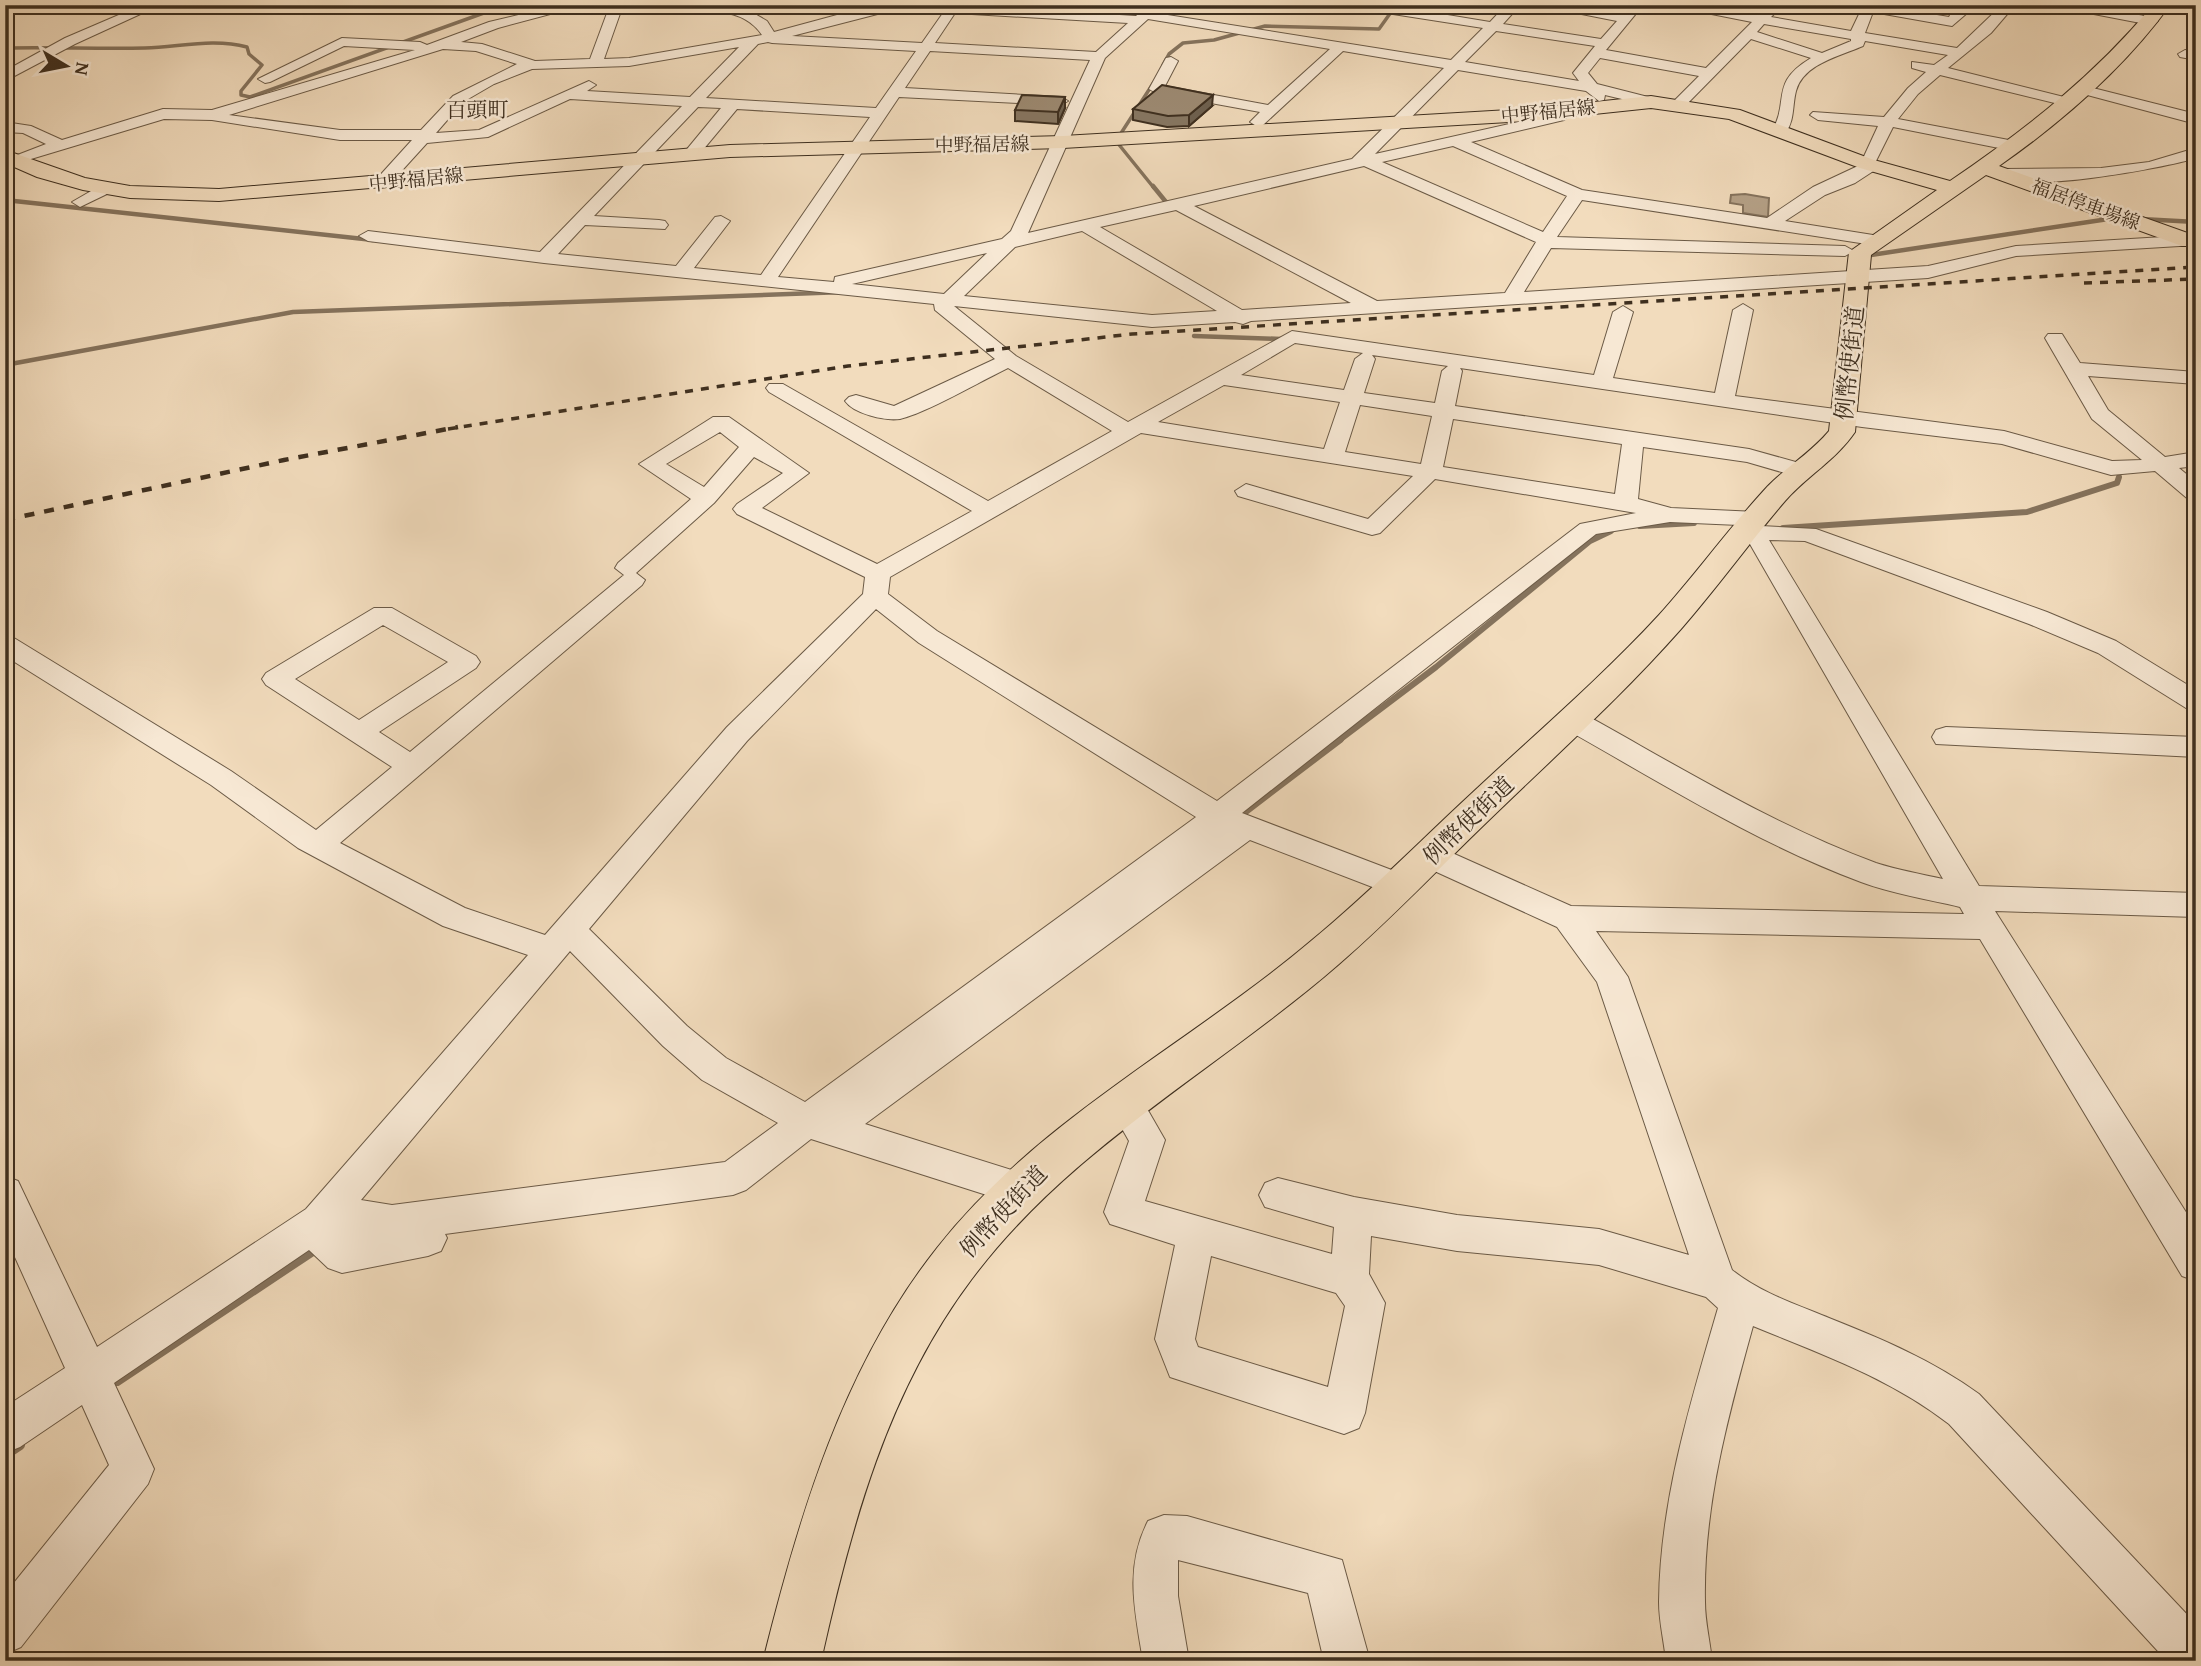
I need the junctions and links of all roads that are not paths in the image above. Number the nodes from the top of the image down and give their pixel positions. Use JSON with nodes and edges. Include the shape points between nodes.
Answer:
{"nodes":[{"id":1,"x":154,"y":5,"type":"edge"},
{"id":2,"x":578,"y":5,"type":"edge"},
{"id":3,"x":647,"y":5,"type":"edge"},
{"id":4,"x":764,"y":5,"type":"edge"},
{"id":5,"x":1304,"y":5,"type":"edge"},
{"id":6,"x":1514,"y":5,"type":"edge"},
{"id":7,"x":1542,"y":5,"type":"edge"},
{"id":8,"x":1637,"y":5,"type":"edge"},
{"id":9,"x":1672,"y":5,"type":"edge"},
{"id":10,"x":1777,"y":5,"type":"edge"},
{"id":11,"x":1853,"y":5,"type":"edge"},
{"id":12,"x":1961,"y":5,"type":"edge"},
{"id":13,"x":1989,"y":5,"type":"edge"},
{"id":14,"x":2053,"y":5,"type":"edge"},
{"id":15,"x":2162,"y":5,"type":"edge"},
{"id":16,"x":731,"y":6,"type":"edge"},
{"id":17,"x":887,"y":6,"type":"edge"},
{"id":18,"x":2008,"y":6,"type":"edge"},
{"id":19,"x":1870,"y":7,"type":"edge"},
{"id":20,"x":615,"y":8,"type":"dead end"},
{"id":21,"x":951,"y":10,"type":"junction"},
{"id":22,"x":1435,"y":10,"type":"edge"},
{"id":23,"x":1147,"y":13,"type":"edge"},
{"id":24,"x":1626,"y":18,"type":"junction"},
{"id":25,"x":1759,"y":19,"type":"junction"},
{"id":26,"x":2151,"y":21,"type":"junction"},
{"id":27,"x":1493,"y":26,"type":"junction"},
{"id":28,"x":1746,"y":33,"type":"junction"},
{"id":29,"x":1857,"y":36,"type":"junction"},
{"id":30,"x":761,"y":39,"type":"junction"},
{"id":31,"x":1303,"y":40,"type":"junction"},
{"id":32,"x":438,"y":46,"type":"junction"},
{"id":33,"x":925,"y":47,"type":"junction"},
{"id":34,"x":1341,"y":47,"type":"junction"},
{"id":35,"x":1601,"y":49,"type":"junction"},
{"id":36,"x":1841,"y":52,"type":"junction"},
{"id":37,"x":1961,"y":53,"type":"junction"},
{"id":38,"x":1099,"y":56,"type":"junction"},
{"id":39,"x":1866,"y":56,"type":"dead end"},
{"id":40,"x":1821,"y":57,"type":"junction"},
{"id":41,"x":1171,"y":61,"type":"dead end"},
{"id":42,"x":629,"y":62,"type":"junction"},
{"id":43,"x":1903,"y":63,"type":"dead end"},
{"id":44,"x":595,"y":64,"type":"junction"},
{"id":45,"x":528,"y":65,"type":"junction"},
{"id":46,"x":1453,"y":65,"type":"junction"},
{"id":47,"x":1940,"y":69,"type":"junction"},
{"id":48,"x":1708,"y":73,"type":"junction"},
{"id":49,"x":5,"y":77,"type":"edge"},
{"id":50,"x":265,"y":79,"type":"dead end"},
{"id":51,"x":1590,"y":87,"type":"junction"},
{"id":52,"x":895,"y":92,"type":"junction"},
{"id":53,"x":571,"y":95,"type":"junction"},
{"id":54,"x":2074,"y":96,"type":"junction"},
{"id":55,"x":694,"y":102,"type":"junction"},
{"id":56,"x":1079,"y":102,"type":"junction"},
{"id":57,"x":1651,"y":102,"type":"junction"},
{"id":58,"x":733,"y":104,"type":"junction"},
{"id":59,"x":1678,"y":104,"type":"junction"},
{"id":60,"x":1606,"y":106,"type":"junction"},
{"id":61,"x":1271,"y":110,"type":"junction"},
{"id":62,"x":1563,"y":112,"type":"junction"},
{"id":63,"x":881,"y":113,"type":"junction"},
{"id":64,"x":213,"y":115,"type":"junction"},
{"id":65,"x":1818,"y":115,"type":"dead end"},
{"id":66,"x":2196,"y":119,"type":"edge"},
{"id":67,"x":1398,"y":120,"type":"junction"},
{"id":68,"x":1888,"y":122,"type":"junction"},
{"id":69,"x":5,"y":127,"type":"edge"},
{"id":70,"x":1250,"y":129,"type":"junction"},
{"id":71,"x":1780,"y":131,"type":"junction"},
{"id":72,"x":424,"y":137,"type":"junction"},
{"id":73,"x":1453,"y":140,"type":"junction"},
{"id":74,"x":1063,"y":142,"type":"junction"},
{"id":75,"x":60,"y":145,"type":"junction"},
{"id":76,"x":858,"y":146,"type":"junction"},
{"id":77,"x":2014,"y":146,"type":"junction"},
{"id":78,"x":2196,"y":153,"type":"edge"},
{"id":79,"x":691,"y":154,"type":"junction"},
{"id":80,"x":10,"y":158,"type":"edge"},
{"id":81,"x":642,"y":158,"type":"junction"},
{"id":82,"x":1361,"y":160,"type":"junction"},
{"id":83,"x":1869,"y":164,"type":"junction"},
{"id":84,"x":1993,"y":171,"type":"junction"},
{"id":85,"x":381,"y":183,"type":"junction"},
{"id":86,"x":105,"y":188,"type":"junction"},
{"id":87,"x":1952,"y":188,"type":"junction"},
{"id":88,"x":1578,"y":194,"type":"junction"},
{"id":89,"x":80,"y":202,"type":"dead end"},
{"id":90,"x":1181,"y":202,"type":"junction"},
{"id":91,"x":581,"y":220,"type":"junction"},
{"id":92,"x":721,"y":221,"type":"dead end"},
{"id":93,"x":1771,"y":223,"type":"junction"},
{"id":94,"x":659,"y":225,"type":"dead end"},
{"id":95,"x":1084,"y":225,"type":"junction"},
{"id":96,"x":368,"y":236,"type":"dead end"},
{"id":97,"x":2193,"y":240,"type":"edge"},
{"id":98,"x":1545,"y":241,"type":"junction"},
{"id":99,"x":1012,"y":242,"type":"junction"},
{"id":100,"x":1647,"y":245,"type":"junction"},
{"id":101,"x":1863,"y":256,"type":"junction"},
{"id":102,"x":544,"y":258,"type":"junction"},
{"id":103,"x":681,"y":271,"type":"junction"},
{"id":104,"x":765,"y":281,"type":"junction"},
{"id":105,"x":821,"y":286,"type":"junction"},
{"id":106,"x":1667,"y":288,"type":"junction"},
{"id":107,"x":1511,"y":298,"type":"junction"},
{"id":108,"x":945,"y":299,"type":"junction"},
{"id":109,"x":1381,"y":307,"type":"junction"},
{"id":110,"x":1743,"y":310,"type":"dead end"},
{"id":111,"x":1623,"y":312,"type":"dead end"},
{"id":112,"x":1243,"y":318,"type":"junction"},
{"id":113,"x":2055,"y":338,"type":"dead end"},
{"id":114,"x":1365,"y":359,"type":"dead end"},
{"id":115,"x":1009,"y":360,"type":"junction"},
{"id":116,"x":2074,"y":369,"type":"junction"},
{"id":117,"x":1452,"y":371,"type":"dead end"},
{"id":118,"x":1220,"y":378,"type":"junction"},
{"id":119,"x":2196,"y":378,"type":"edge"},
{"id":120,"x":1602,"y":381,"type":"junction"},
{"id":121,"x":776,"y":388,"type":"dead end"},
{"id":122,"x":1351,"y":397,"type":"junction"},
{"id":123,"x":856,"y":401,"type":"dead end"},
{"id":124,"x":1724,"y":401,"type":"junction"},
{"id":125,"x":1444,"y":410,"type":"junction"},
{"id":126,"x":1846,"y":418,"type":"junction"},
{"id":127,"x":1134,"y":429,"type":"junction"},
{"id":128,"x":1633,"y":439,"type":"junction"},
{"id":129,"x":752,"y":446,"type":"junction"},
{"id":130,"x":1333,"y":456,"type":"junction"},
{"id":131,"x":2196,"y":459,"type":"edge"},
{"id":132,"x":2158,"y":464,"type":"junction"},
{"id":133,"x":1431,"y":471,"type":"junction"},
{"id":134,"x":1802,"y":471,"type":"junction"},
{"id":135,"x":1246,"y":491,"type":"dead end"},
{"id":136,"x":2196,"y":494,"type":"edge"},
{"id":137,"x":706,"y":498,"type":"junction"},
{"id":138,"x":1626,"y":503,"type":"junction"},
{"id":139,"x":989,"y":511,"type":"junction"},
{"id":140,"x":1670,"y":515,"type":"junction"},
{"id":141,"x":1754,"y":525,"type":"junction"},
{"id":142,"x":876,"y":585,"type":"junction"},
{"id":143,"x":5,"y":644,"type":"edge"},
{"id":144,"x":2196,"y":702,"type":"edge"},
{"id":145,"x":1572,"y":720,"type":"junction"},
{"id":146,"x":358,"y":733,"type":"junction"},
{"id":147,"x":1945,"y":737,"type":"dead end"},
{"id":148,"x":2196,"y":747,"type":"edge"},
{"id":149,"x":411,"y":766,"type":"junction"},
{"id":150,"x":1232,"y":821,"type":"junction"},
{"id":151,"x":320,"y":844,"type":"junction"},
{"id":152,"x":1430,"y":856,"type":"junction"},
{"id":153,"x":1399,"y":885,"type":"junction"},
{"id":154,"x":2196,"y":905,"type":"edge"},
{"id":155,"x":1978,"y":913,"type":"junction"},
{"id":156,"x":1569,"y":918,"type":"junction"},
{"id":157,"x":560,"y":940,"type":"junction"},
{"id":158,"x":1126,"y":1104,"type":"junction"},
{"id":159,"x":819,"y":1125,"type":"junction"},
{"id":160,"x":1018,"y":1188,"type":"junction"},
{"id":161,"x":5,"y":1192,"type":"edge"},
{"id":162,"x":1278,"y":1195,"type":"dead end"},
{"id":163,"x":1354,"y":1215,"type":"junction"},
{"id":164,"x":319,"y":1220,"type":"junction"},
{"id":165,"x":1196,"y":1234,"type":"junction"},
{"id":166,"x":2196,"y":1263,"type":"edge"},
{"id":167,"x":1349,"y":1278,"type":"junction"},
{"id":168,"x":1729,"y":1292,"type":"junction"},
{"id":169,"x":92,"y":1376,"type":"junction"},
{"id":170,"x":5,"y":1432,"type":"edge"},
{"id":171,"x":5,"y":1631,"type":"edge"},
{"id":172,"x":2196,"y":1658,"type":"edge"},
{"id":173,"x":792,"y":1661,"type":"edge"},
{"id":174,"x":1166,"y":1661,"type":"edge"},
{"id":175,"x":1347,"y":1661,"type":"edge"},
{"id":176,"x":1689,"y":1661,"type":"edge"}],
"edges":[{"from":1,"to":49,"type":"street","via":[[70,41]]},
{"from":2,"to":32,"type":"street","via":[[494,25]]},
{"from":3,"to":16,"type":"street","via":[[646,10]]},
{"from":4,"to":16,"type":"street"},
{"from":5,"to":22,"type":"street"},
{"from":5,"to":31,"type":"street"},
{"from":6,"to":27,"type":"street"},
{"from":7,"to":24,"type":"street"},
{"from":8,"to":24,"type":"street"},
{"from":9,"to":25,"type":"street"},
{"from":10,"to":25,"type":"street"},
{"from":11,"to":19,"type":"street"},
{"from":12,"to":19,"type":"street","via":[[1952,22]]},
{"from":13,"to":18,"type":"street"},
{"from":14,"to":26,"type":"street"},
{"from":15,"to":26,"type":"main road"},
{"from":16,"to":30,"type":"street","via":[[762,24]]},
{"from":17,"to":21,"type":"street"},
{"from":17,"to":30,"type":"street"},
{"from":18,"to":37,"type":"street","via":[[1986,34]]},
{"from":19,"to":29,"type":"street"},
{"from":20,"to":44,"type":"street"},
{"from":21,"to":23,"type":"street"},
{"from":21,"to":33,"type":"street"},
{"from":22,"to":27,"type":"street"},
{"from":23,"to":31,"type":"street"},
{"from":23,"to":38,"type":"street"},
{"from":24,"to":35,"type":"street"},
{"from":25,"to":28,"type":"street"},
{"from":25,"to":29,"type":"street"},
{"from":26,"to":54,"type":"main road"},
{"from":27,"to":35,"type":"street"},
{"from":27,"to":46,"type":"street"},
{"from":28,"to":40,"type":"street"},
{"from":28,"to":48,"type":"street"},
{"from":29,"to":36,"type":"street","via":[[1858,43]]},
{"from":29,"to":37,"type":"street"},
{"from":30,"to":33,"type":"street"},
{"from":30,"to":42,"type":"street"},
{"from":30,"to":55,"type":"street"},
{"from":31,"to":34,"type":"street"},
{"from":32,"to":45,"type":"street","via":[[477,47]]},
{"from":32,"to":50,"type":"street","via":[[342,42]]},
{"from":32,"to":64,"type":"street"},
{"from":33,"to":38,"type":"street"},
{"from":33,"to":52,"type":"street"},
{"from":34,"to":46,"type":"street"},
{"from":34,"to":61,"type":"street"},
{"from":35,"to":48,"type":"street"},
{"from":35,"to":51,"type":"street","via":[[1580,73]]},
{"from":36,"to":39,"type":"street"},
{"from":36,"to":40,"type":"street"},
{"from":37,"to":47,"type":"street"},
{"from":38,"to":56,"type":"street"},
{"from":40,"to":71,"type":"street","via":[[1789,90]]},
{"from":41,"to":61,"type":"street","via":[[1156,89]]},
{"from":42,"to":44,"type":"street"},
{"from":42,"to":53,"type":"street"},
{"from":43,"to":47,"type":"street"},
{"from":44,"to":45,"type":"street"},
{"from":45,"to":72,"type":"street","via":[[458,99]]},
{"from":46,"to":51,"type":"street"},
{"from":46,"to":67,"type":"street"},
{"from":47,"to":54,"type":"street"},
{"from":47,"to":68,"type":"street","via":[[1914,90]]},
{"from":48,"to":59,"type":"street"},
{"from":51,"to":57,"type":"street"},
{"from":51,"to":60,"type":"street"},
{"from":52,"to":56,"type":"street"},
{"from":52,"to":63,"type":"street"},
{"from":53,"to":55,"type":"street"},
{"from":53,"to":72,"type":"street","via":[[482,134]]},
{"from":54,"to":66,"type":"street"},
{"from":54,"to":77,"type":"main road"},
{"from":55,"to":58,"type":"street"},
{"from":55,"to":81,"type":"street"},
{"from":56,"to":74,"type":"street"},
{"from":57,"to":59,"type":"main road","name":"中野福居線"},
{"from":57,"to":60,"type":"main road","name":"中野福居線"},
{"from":58,"to":63,"type":"street"},
{"from":58,"to":79,"type":"street"},
{"from":59,"to":71,"type":"main road","name":"中野福居線","via":[[1732,114]]},
{"from":60,"to":62,"type":"main road","name":"中野福居線"},
{"from":61,"to":70,"type":"street"},
{"from":62,"to":67,"type":"main road","name":"中野福居線"},
{"from":62,"to":73,"type":"street","via":[[1559,117]]},
{"from":63,"to":76,"type":"street"},
{"from":64,"to":72,"type":"street","via":[[340,135]]},
{"from":64,"to":75,"type":"street","via":[[163,114]]},
{"from":65,"to":68,"type":"street"},
{"from":67,"to":70,"type":"main road","name":"中野福居線"},
{"from":67,"to":82,"type":"street"},
{"from":68,"to":77,"type":"street"},
{"from":68,"to":83,"type":"street"},
{"from":69,"to":75,"type":"street","via":[[26,130]]},
{"from":70,"to":74,"type":"main road","name":"中野福居線"},
{"from":71,"to":83,"type":"main road","name":"中野福居線"},
{"from":72,"to":85,"type":"street"},
{"from":73,"to":82,"type":"street"},
{"from":73,"to":88,"type":"street"},
{"from":74,"to":76,"type":"main road","name":"中野福居線"},
{"from":74,"to":99,"type":"street"},
{"from":75,"to":80,"type":"street"},
{"from":76,"to":79,"type":"main road","name":"中野福居線"},
{"from":76,"to":104,"type":"street"},
{"from":77,"to":84,"type":"main road"},
{"from":78,"to":84,"type":"street","via":[[2143,167],[2078,176]]},
{"from":79,"to":81,"type":"main road","name":"中野福居線"},
{"from":80,"to":86,"type":"main road","name":"中野福居線","via":[[62,179]]},
{"from":81,"to":85,"type":"main road","name":"中野福居線"},
{"from":81,"to":91,"type":"street"},
{"from":82,"to":90,"type":"street"},
{"from":82,"to":98,"type":"street"},
{"from":83,"to":87,"type":"main road","name":"中野福居線"},
{"from":83,"to":93,"type":"street"},
{"from":84,"to":87,"type":"main road"},
{"from":84,"to":97,"type":"main road","name":"福居停車場線"},
{"from":85,"to":86,"type":"main road","name":"中野福居線","via":[[219,195]]},
{"from":86,"to":89,"type":"street"},
{"from":87,"to":101,"type":"main road"},
{"from":88,"to":93,"type":"street"},
{"from":88,"to":98,"type":"street"},
{"from":90,"to":95,"type":"street"},
{"from":90,"to":109,"type":"street"},
{"from":91,"to":94,"type":"street"},
{"from":91,"to":102,"type":"street"},
{"from":92,"to":103,"type":"street"},
{"from":93,"to":101,"type":"street"},
{"from":95,"to":99,"type":"street"},
{"from":95,"to":112,"type":"street"},
{"from":96,"to":102,"type":"street"},
{"from":97,"to":101,"type":"street","via":[[2016,251],[1928,272]]},
{"from":98,"to":100,"type":"street"},
{"from":98,"to":107,"type":"street"},
{"from":99,"to":105,"type":"street"},
{"from":99,"to":108,"type":"street"},
{"from":100,"to":101,"type":"street"},
{"from":100,"to":106,"type":"street"},
{"from":101,"to":106,"type":"street"},
{"from":101,"to":126,"type":"main road","name":"例幣使街道"},
{"from":102,"to":103,"type":"street"},
{"from":103,"to":104,"type":"street"},
{"from":104,"to":105,"type":"street"},
{"from":105,"to":108,"type":"street"},
{"from":106,"to":107,"type":"street"},
{"from":107,"to":109,"type":"street"},
{"from":108,"to":112,"type":"street","via":[[1131,320]]},
{"from":108,"to":115,"type":"street","via":[[942,306]]},
{"from":109,"to":112,"type":"street"},
{"from":110,"to":124,"type":"street"},
{"from":111,"to":120,"type":"street"},
{"from":113,"to":116,"type":"street"},
{"from":114,"to":122,"type":"street"},
{"from":115,"to":123,"type":"street","via":[[897,413]]},
{"from":115,"to":127,"type":"street"},
{"from":116,"to":119,"type":"street"},
{"from":116,"to":132,"type":"street","via":[[2100,414]]},
{"from":117,"to":125,"type":"street"},
{"from":118,"to":120,"type":"street","via":[[1292,337]]},
{"from":118,"to":122,"type":"street"},
{"from":118,"to":127,"type":"street"},
{"from":120,"to":124,"type":"street"},
{"from":121,"to":139,"type":"street"},
{"from":122,"to":125,"type":"street"},
{"from":122,"to":130,"type":"street"},
{"from":124,"to":126,"type":"street"},
{"from":125,"to":128,"type":"street"},
{"from":125,"to":133,"type":"street"},
{"from":126,"to":132,"type":"street","via":[[2013,440],[2111,468]]},
{"from":126,"to":134,"type":"main road","name":"例幣使街道","via":[[1838,439]]},
{"from":127,"to":130,"type":"street"},
{"from":127,"to":139,"type":"street"},
{"from":128,"to":134,"type":"street","via":[[1749,456]]},
{"from":128,"to":138,"type":"street"},
{"from":129,"to":137,"type":"street"},
{"from":129,"to":137,"type":"street","via":[[721,422],[650,464]]},
{"from":129,"to":142,"type":"street","via":[[798,472],[745,509]]},
{"from":130,"to":133,"type":"street"},
{"from":131,"to":132,"type":"street"},
{"from":132,"to":136,"type":"street"},
{"from":133,"to":135,"type":"street","via":[[1372,528]]},
{"from":133,"to":138,"type":"street"},
{"from":134,"to":141,"type":"main road","name":"例幣使街道","via":[[1779,491]]},
{"from":137,"to":149,"type":"street","via":[[636,558],[630,574]]},
{"from":138,"to":140,"type":"street"},
{"from":139,"to":142,"type":"street"},
{"from":140,"to":141,"type":"street"},
{"from":140,"to":150,"type":"street","via":[[1588,529]]},
{"from":141,"to":144,"type":"street","via":[[1808,534],[2038,618],[2107,647]]},
{"from":141,"to":145,"type":"main road","name":"例幣使街道","via":[[1669,623]]},
{"from":141,"to":155,"type":"street"},
{"from":142,"to":150,"type":"street","via":[[928,637]]},
{"from":142,"to":157,"type":"street","via":[[737,734]]},
{"from":143,"to":151,"type":"street"},
{"from":145,"to":152,"type":"main road","name":"例幣使街道"},
{"from":145,"to":155,"type":"street","via":[[1814,850]]},
{"from":146,"to":146,"type":"street","via":[[275,679],[383,614],[467,662]]},
{"from":146,"to":149,"type":"street"},
{"from":147,"to":148,"type":"street"},
{"from":149,"to":151,"type":"street"},
{"from":150,"to":153,"type":"street"},
{"from":150,"to":159,"type":"street"},
{"from":151,"to":157,"type":"street","via":[[454,917]]},
{"from":152,"to":153,"type":"main road","name":"例幣使街道"},
{"from":152,"to":156,"type":"street"},
{"from":153,"to":158,"type":"main road","name":"例幣使街道","via":[[1325,953]]},
{"from":154,"to":155,"type":"street"},
{"from":155,"to":156,"type":"street"},
{"from":155,"to":166,"type":"street"},
{"from":156,"to":168,"type":"street","via":[[1612,977]]},
{"from":157,"to":159,"type":"street","via":[[715,1069]]},
{"from":157,"to":164,"type":"street"},
{"from":158,"to":160,"type":"main road","name":"例幣使街道"},
{"from":158,"to":165,"type":"street","via":[[1147,1140],[1123,1212]]},
{"from":159,"to":160,"type":"street"},
{"from":159,"to":164,"type":"street","via":[[745,1193],[387,1244],[342,1255]]},
{"from":160,"to":173,"type":"main road","name":"例幣使街道","via":[[936,1287],[901,1343],[863,1419],[814,1562]]},
{"from":161,"to":169,"type":"street"},
{"from":162,"to":163,"type":"street"},
{"from":163,"to":167,"type":"street"},
{"from":163,"to":168,"type":"street","via":[[1457,1233],[1599,1247]]},
{"from":164,"to":169,"type":"street"},
{"from":165,"to":167,"type":"street"},
{"from":165,"to":167,"type":"street","via":[[1175,1339],[1184,1363],[1344,1413],[1365,1303]]},
{"from":168,"to":172,"type":"street","via":[[1891,1363],[1931,1384],[1964,1409]]},
{"from":168,"to":176,"type":"street","via":[[1684,1541],[1682,1604]]},
{"from":169,"to":170,"type":"street"},
{"from":169,"to":171,"type":"street","via":[[133,1469]]},
{"from":174,"to":175,"type":"street","via":[[1153,1568],[1155,1549],[1164,1537],[1187,1538],[1326,1576]]}]}
